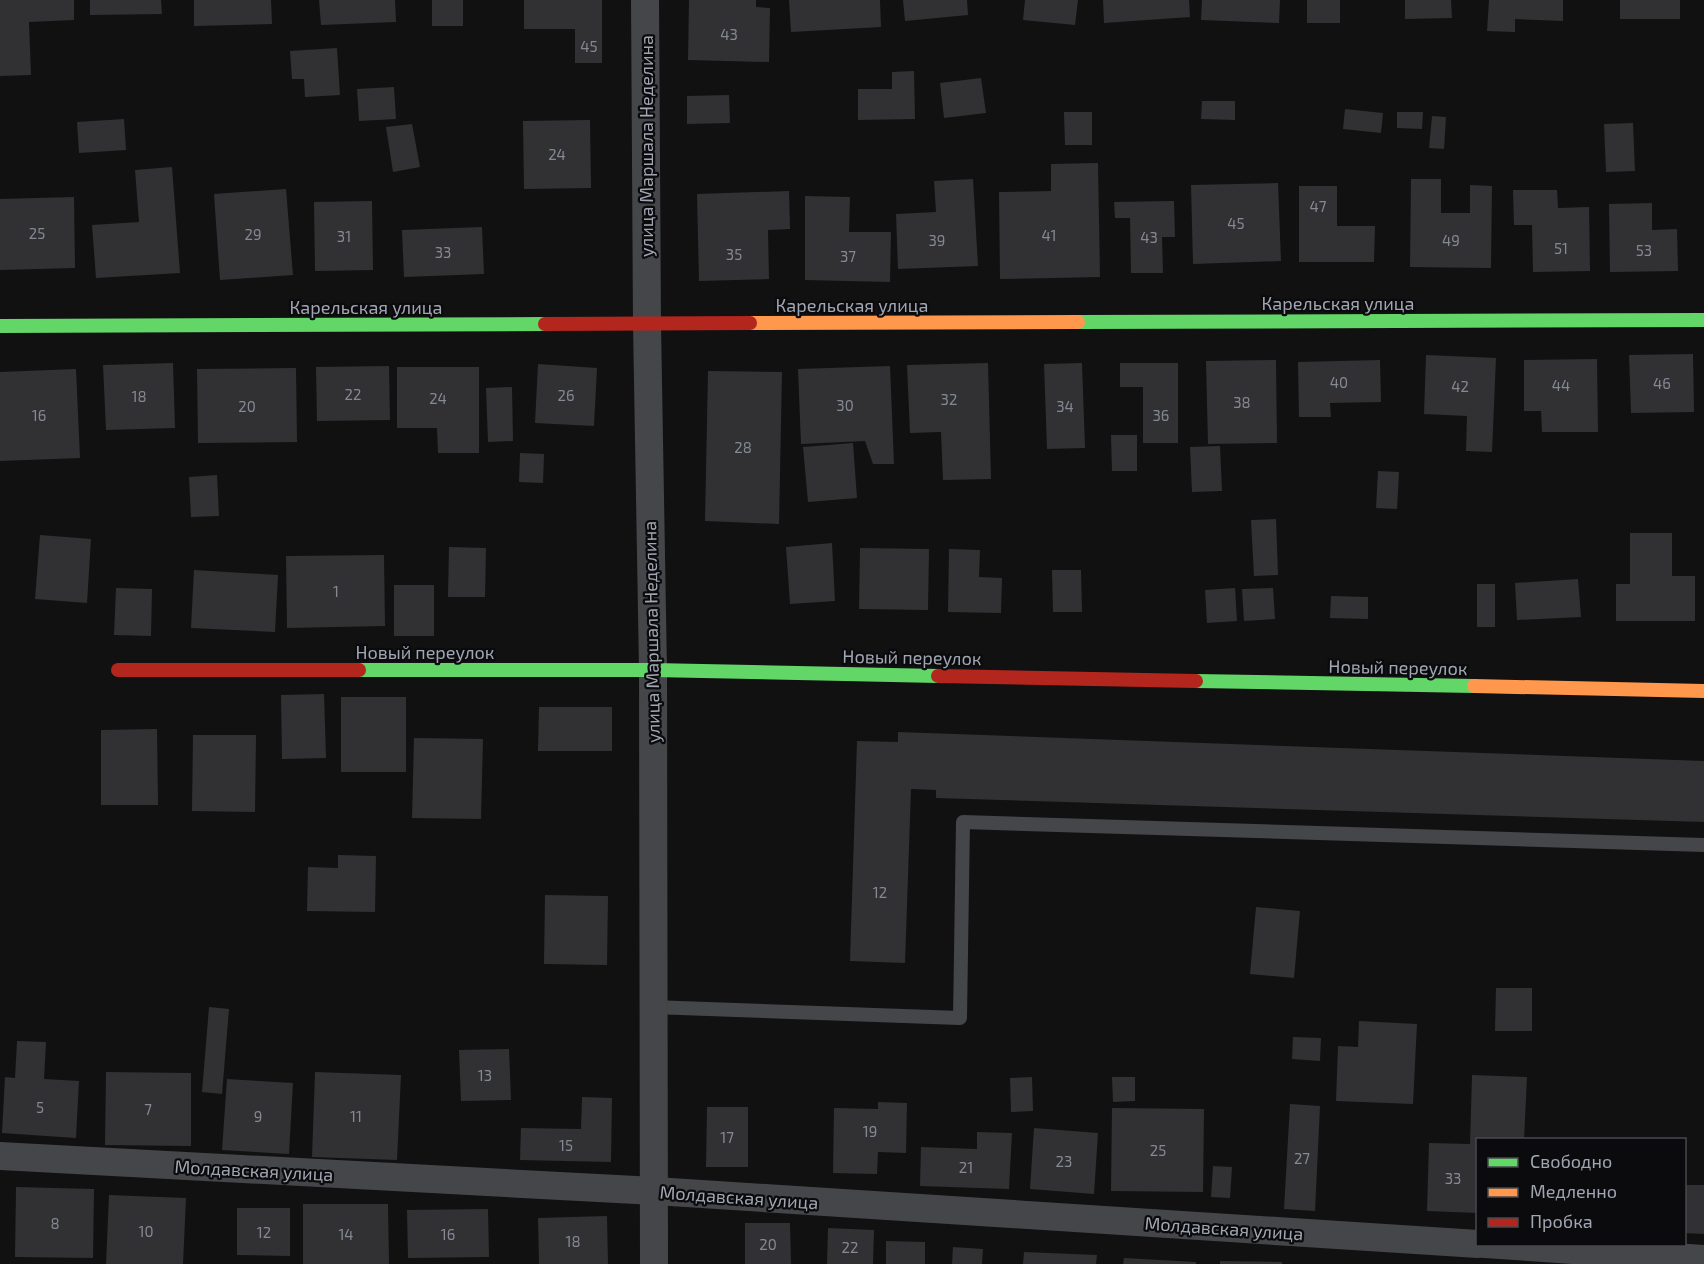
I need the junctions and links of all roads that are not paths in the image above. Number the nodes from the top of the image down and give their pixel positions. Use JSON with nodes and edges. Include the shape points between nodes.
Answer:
{"nodes":[{"id":1,"x":645,"y":0,"type":"edge"},
{"id":2,"x":1704,"y":320,"type":"edge"},
{"id":3,"x":646,"y":324,"type":"junction"},
{"id":4,"x":0,"y":326,"type":"edge"},
{"id":5,"x":118,"y":670,"type":"dead end"},
{"id":6,"x":653,"y":670,"type":"junction"},
{"id":7,"x":1704,"y":691,"type":"edge"},
{"id":8,"x":1704,"y":845,"type":"edge"},
{"id":9,"x":652,"y":1007,"type":"junction"},
{"id":10,"x":0,"y":1156,"type":"edge"},
{"id":11,"x":655,"y":1191,"type":"junction"},
{"id":12,"x":1476,"y":1244,"type":"edge"},
{"id":13,"x":1501,"y":1246,"type":"edge"},
{"id":14,"x":1704,"y":1259,"type":"edge"},
{"id":15,"x":654,"y":1264,"type":"edge"}],
"edges":[{"from":1,"to":3,"type":"street","name":"улица Маршала Неделина"},
{"from":2,"to":3,"type":"street","name":"Карельская улица"},
{"from":3,"to":4,"type":"street","name":"Карельская улица"},
{"from":3,"to":6,"type":"street","name":"улица Маршала Неделина"},
{"from":5,"to":6,"type":"street","name":"Новый переулок"},
{"from":6,"to":7,"type":"street","name":"Новый переулок"},
{"from":6,"to":9,"type":"street","name":"улица Маршала Неделина"},
{"from":8,"to":9,"type":"lane","via":[[963,822],[960,1018]]},
{"from":9,"to":11,"type":"street","name":"улица Маршала Неделина"},
{"from":10,"to":11,"type":"street","name":"Молдавская улица"},
{"from":11,"to":12,"type":"street","name":"Молдавская улица"},
{"from":11,"to":15,"type":"street","name":"улица Маршала Неделина"},
{"from":13,"to":14,"type":"street"}]}
